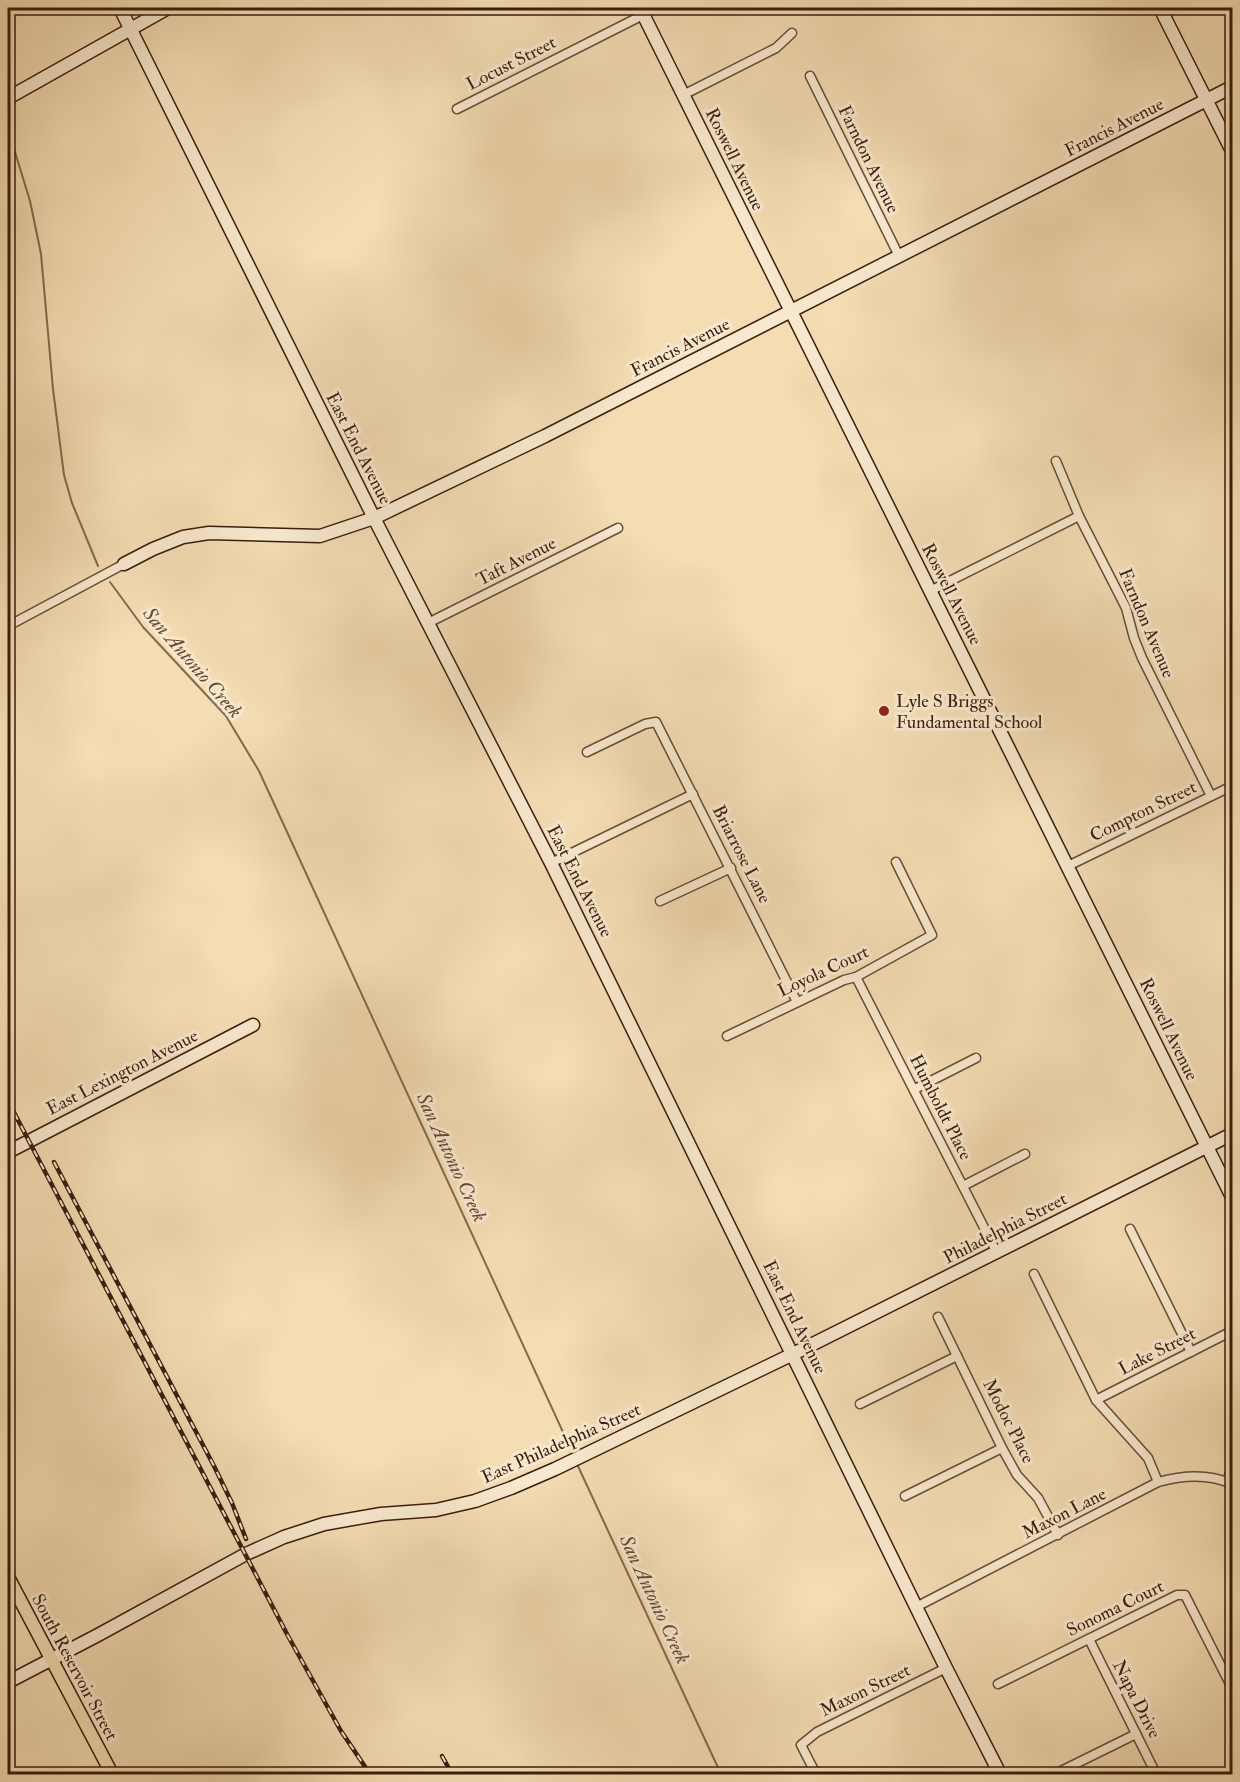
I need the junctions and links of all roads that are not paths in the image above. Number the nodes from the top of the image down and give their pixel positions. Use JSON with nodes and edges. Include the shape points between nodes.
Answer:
{"nodes":[{"id":1,"x":120,"y":8,"type":"edge"},
{"id":2,"x":168,"y":8,"type":"edge"},
{"id":3,"x":1160,"y":8,"type":"edge"},
{"id":4,"x":641,"y":11,"type":"edge"},
{"id":5,"x":130,"y":29,"type":"junction"},
{"id":6,"x":792,"y":33,"type":"dead end"},
{"id":7,"x":810,"y":76,"type":"dead end"},
{"id":8,"x":1233,"y":87,"type":"edge"},
{"id":9,"x":683,"y":95,"type":"junction"},
{"id":10,"x":8,"y":98,"type":"edge"},
{"id":11,"x":1207,"y":99,"type":"junction"},
{"id":12,"x":457,"y":109,"type":"dead end"},
{"id":13,"x":1233,"y":151,"type":"edge"},
{"id":14,"x":899,"y":256,"type":"junction"},
{"id":15,"x":790,"y":311,"type":"junction"},
{"id":16,"x":1056,"y":461,"type":"dead end"},
{"id":17,"x":1079,"y":516,"type":"junction"},
{"id":18,"x":374,"y":518,"type":"junction"},
{"id":19,"x":618,"y":528,"type":"dead end"},
{"id":20,"x":124,"y":564,"type":"joint"},
{"id":21,"x":930,"y":591,"type":"junction"},
{"id":22,"x":428,"y":623,"type":"junction"},
{"id":23,"x":8,"y":626,"type":"edge"},
{"id":24,"x":587,"y":752,"type":"dead end"},
{"id":25,"x":1233,"y":786,"type":"edge"},
{"id":26,"x":693,"y":794,"type":"junction"},
{"id":27,"x":1211,"y":796,"type":"junction"},
{"id":28,"x":896,"y":862,"type":"dead end"},
{"id":29,"x":551,"y":863,"type":"junction"},
{"id":30,"x":1068,"y":866,"type":"junction"},
{"id":31,"x":731,"y":868,"type":"junction"},
{"id":32,"x":660,"y":902,"type":"dead end"},
{"id":33,"x":856,"y":977,"type":"junction"},
{"id":34,"x":797,"y":1002,"type":"junction"},
{"id":35,"x":253,"y":1025,"type":"dead end"},
{"id":36,"x":727,"y":1036,"type":"dead end"},
{"id":37,"x":976,"y":1058,"type":"dead end"},
{"id":38,"x":915,"y":1089,"type":"junction"},
{"id":39,"x":1233,"y":1134,"type":"edge"},
{"id":40,"x":1208,"y":1146,"type":"junction"},
{"id":41,"x":8,"y":1152,"type":"edge"},
{"id":42,"x":1025,"y":1154,"type":"dead end"},
{"id":43,"x":963,"y":1186,"type":"junction"},
{"id":44,"x":1233,"y":1197,"type":"edge"},
{"id":45,"x":1130,"y":1229,"type":"dead end"},
{"id":46,"x":997,"y":1252,"type":"junction"},
{"id":47,"x":1034,"y":1274,"type":"dead end"},
{"id":48,"x":938,"y":1317,"type":"dead end"},
{"id":49,"x":1233,"y":1331,"type":"edge"},
{"id":50,"x":1191,"y":1352,"type":"junction"},
{"id":51,"x":793,"y":1354,"type":"junction"},
{"id":52,"x":957,"y":1356,"type":"junction"},
{"id":53,"x":1096,"y":1400,"type":"junction"},
{"id":54,"x":860,"y":1404,"type":"dead end"},
{"id":55,"x":1002,"y":1448,"type":"junction"},
{"id":56,"x":1233,"y":1468,"type":"edge"},
{"id":57,"x":1158,"y":1482,"type":"junction"},
{"id":58,"x":1230,"y":1483,"type":"edge"},
{"id":59,"x":905,"y":1496,"type":"dead end"},
{"id":60,"x":1058,"y":1535,"type":"junction"},
{"id":61,"x":8,"y":1577,"type":"edge"},
{"id":62,"x":916,"y":1606,"type":"junction"},
{"id":63,"x":1089,"y":1639,"type":"junction"},
{"id":64,"x":50,"y":1660,"type":"junction"},
{"id":65,"x":946,"y":1668,"type":"junction"},
{"id":66,"x":8,"y":1682,"type":"edge"},
{"id":67,"x":998,"y":1684,"type":"dead end"},
{"id":68,"x":1233,"y":1688,"type":"edge"},
{"id":69,"x":1136,"y":1734,"type":"junction"},
{"id":70,"x":110,"y":1774,"type":"edge"},
{"id":71,"x":816,"y":1774,"type":"edge"},
{"id":72,"x":1000,"y":1774,"type":"edge"},
{"id":73,"x":1054,"y":1774,"type":"edge"},
{"id":74,"x":1156,"y":1774,"type":"edge"}],
"edges":[{"from":1,"to":5,"type":"street","name":"East End Avenue"},
{"from":2,"to":5,"type":"street"},
{"from":3,"to":11,"type":"street"},
{"from":4,"to":9,"type":"street","name":"Roswell Avenue"},
{"from":4,"to":12,"type":"street","name":"Locust Street"},
{"from":5,"to":10,"type":"street"},
{"from":5,"to":18,"type":"street","name":"East End Avenue"},
{"from":6,"to":9,"type":"street","via":[[776,48]]},
{"from":7,"to":14,"type":"street","name":"Farndon Avenue"},
{"from":8,"to":11,"type":"street","name":"Francis Avenue"},
{"from":9,"to":15,"type":"street","name":"Roswell Avenue"},
{"from":11,"to":13,"type":"street"},
{"from":11,"to":14,"type":"street","name":"Francis Avenue"},
{"from":14,"to":15,"type":"street","name":"Francis Avenue"},
{"from":15,"to":18,"type":"street","name":"Francis Avenue"},
{"from":15,"to":21,"type":"street","name":"Roswell Avenue"},
{"from":16,"to":17,"type":"street","name":"Farndon Avenue"},
{"from":17,"to":21,"type":"street"},
{"from":17,"to":27,"type":"street","name":"Farndon Avenue","via":[[1126,608],[1142,658]]},
{"from":18,"to":20,"type":"street","name":"Francis Avenue","via":[[320,536],[209,533],[183,537]]},
{"from":18,"to":22,"type":"street","name":"East End Avenue"},
{"from":19,"to":22,"type":"street","name":"Taft Avenue"},
{"from":20,"to":23,"type":"street"},
{"from":21,"to":30,"type":"street","name":"Roswell Avenue"},
{"from":22,"to":29,"type":"street","name":"East End Avenue"},
{"from":24,"to":26,"type":"street","name":"Briarrose Lane","via":[[656,722]]},
{"from":25,"to":27,"type":"street","name":"Compton Street"},
{"from":26,"to":29,"type":"street"},
{"from":26,"to":31,"type":"street","name":"Briarrose Lane"},
{"from":27,"to":30,"type":"street","name":"Compton Street"},
{"from":28,"to":33,"type":"street","name":"Loyola Court","via":[[932,934]]},
{"from":29,"to":51,"type":"street","name":"East End Avenue"},
{"from":30,"to":40,"type":"street","name":"Roswell Avenue"},
{"from":31,"to":32,"type":"street"},
{"from":31,"to":34,"type":"street","name":"Briarrose Lane"},
{"from":33,"to":34,"type":"street","name":"Loyola Court"},
{"from":33,"to":38,"type":"street","name":"Humboldt Place"},
{"from":34,"to":36,"type":"street","name":"Loyola Court"},
{"from":35,"to":41,"type":"street","name":"East Lexington Avenue"},
{"from":37,"to":38,"type":"street"},
{"from":38,"to":43,"type":"street","name":"Humboldt Place"},
{"from":39,"to":40,"type":"street","name":"Philadelphia Street"},
{"from":40,"to":44,"type":"street","name":"Roswell Avenue"},
{"from":40,"to":46,"type":"street","name":"Philadelphia Street"},
{"from":42,"to":43,"type":"street"},
{"from":43,"to":46,"type":"street","name":"Humboldt Place"},
{"from":45,"to":50,"type":"street"},
{"from":46,"to":51,"type":"street","name":"Philadelphia Street"},
{"from":47,"to":53,"type":"street"},
{"from":48,"to":52,"type":"street","name":"Modoc Place"},
{"from":49,"to":50,"type":"street","name":"Lake Street"},
{"from":50,"to":53,"type":"street","name":"Lake Street"},
{"from":51,"to":62,"type":"street","name":"East End Avenue"},
{"from":51,"to":64,"type":"street","name":"East Philadelphia Street","via":[[565,1465],[475,1501],[436,1510],[324,1524],[284,1537]]},
{"from":52,"to":54,"type":"street"},
{"from":52,"to":55,"type":"street","name":"Modoc Place"},
{"from":53,"to":57,"type":"street","via":[[1148,1458]]},
{"from":55,"to":59,"type":"street"},
{"from":55,"to":60,"type":"street","name":"Modoc Place","via":[[1017,1475],[1038,1498]]},
{"from":56,"to":58,"type":"street"},
{"from":57,"to":58,"type":"street","name":"Maxon Lane","via":[[1200,1476]]},
{"from":57,"to":60,"type":"street","name":"Maxon Lane"},
{"from":60,"to":62,"type":"street","name":"Maxon Lane"},
{"from":61,"to":64,"type":"main road","name":"South Reservoir Street"},
{"from":62,"to":65,"type":"street","name":"East End Avenue"},
{"from":63,"to":67,"type":"street","name":"Sonoma Court"},
{"from":63,"to":68,"type":"street","name":"Sonoma Court","via":[[1185,1594]]},
{"from":63,"to":69,"type":"street","name":"Napa Drive"},
{"from":64,"to":66,"type":"street","name":"East Philadelphia Street"},
{"from":64,"to":70,"type":"main road","name":"South Reservoir Street"},
{"from":65,"to":71,"type":"street","name":"Maxon Street","via":[[817,1732],[801,1745]]},
{"from":65,"to":72,"type":"street","name":"East End Avenue"},
{"from":69,"to":73,"type":"street"},
{"from":69,"to":74,"type":"street","name":"Napa Drive"}]}
